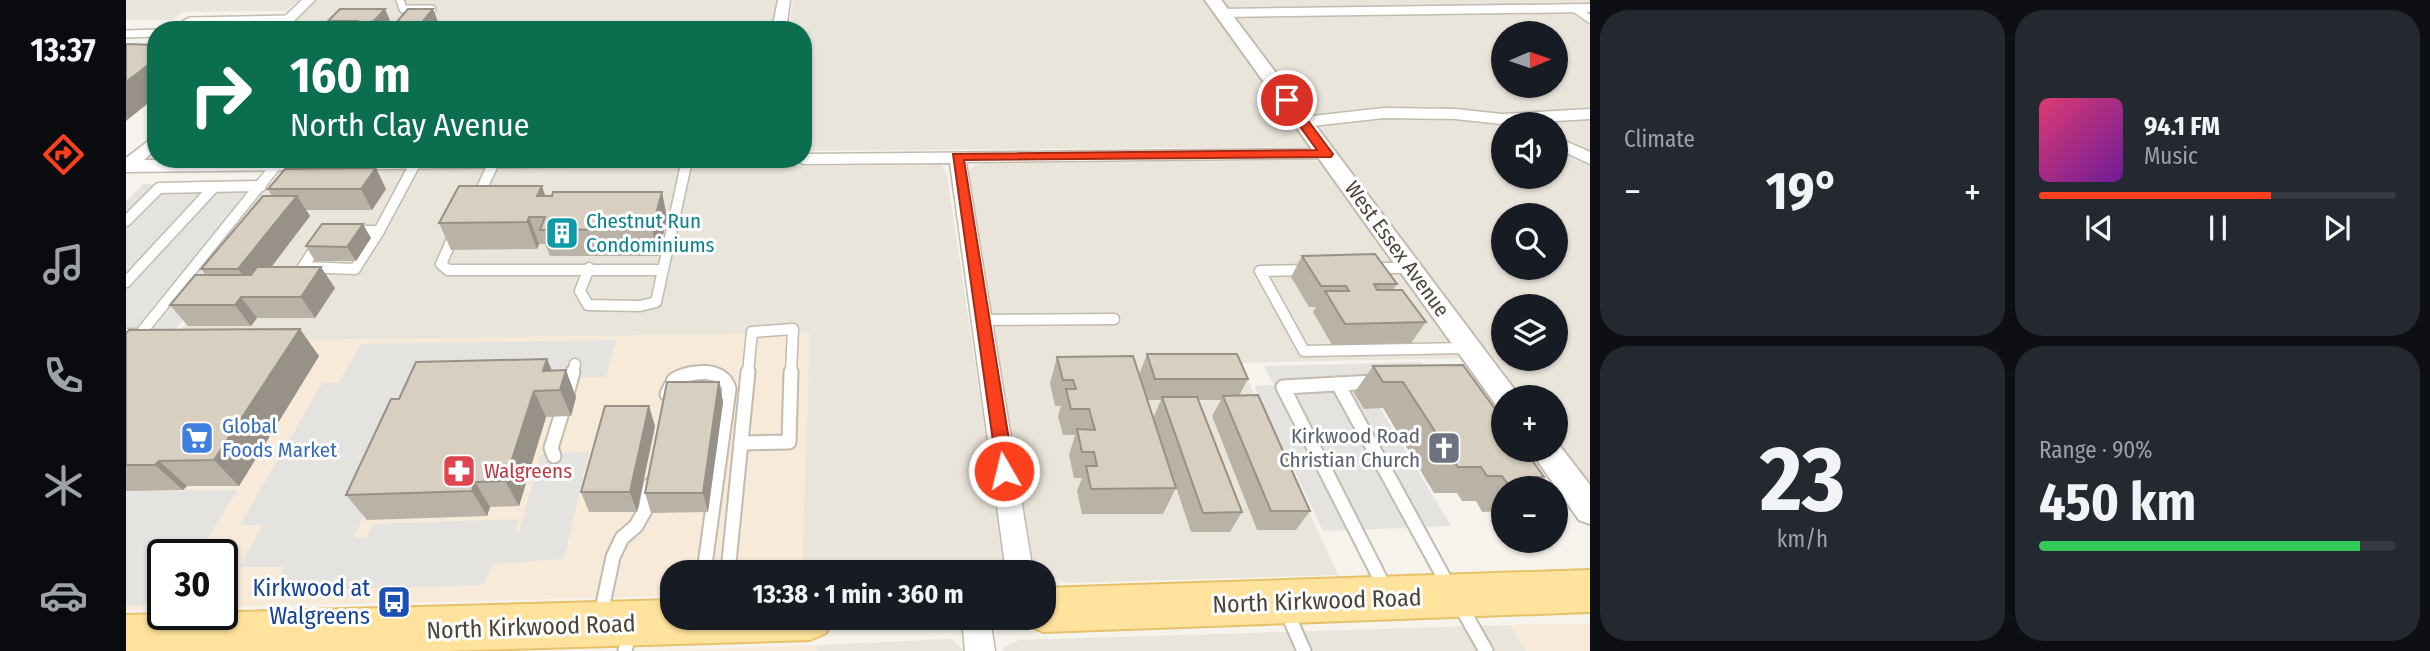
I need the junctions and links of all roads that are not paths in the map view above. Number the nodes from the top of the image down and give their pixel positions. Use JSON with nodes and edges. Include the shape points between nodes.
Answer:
{"nodes":[{"id":1,"x":309,"y":0,"type":"edge"},
{"id":2,"x":400,"y":0,"type":"edge"},
{"id":3,"x":784,"y":0,"type":"edge"},
{"id":4,"x":1218,"y":7,"type":"edge"},
{"id":5,"x":1574,"y":8,"type":"junction"},
{"id":6,"x":1590,"y":8,"type":"edge"},
{"id":7,"x":432,"y":9,"type":"edge"},
{"id":8,"x":288,"y":19,"type":"joint"},
{"id":9,"x":1590,"y":19,"type":"edge"},
{"id":10,"x":190,"y":21,"type":"edge"},
{"id":11,"x":780,"y":21,"type":"edge"},
{"id":12,"x":147,"y":33,"type":"edge"},
{"id":13,"x":126,"y":34,"type":"edge"},
{"id":14,"x":1590,"y":114,"type":"edge"},
{"id":15,"x":1568,"y":116,"type":"edge"},
{"id":16,"x":1491,"y":120,"type":"edge"},
{"id":17,"x":1303,"y":122,"type":"junction"},
{"id":18,"x":147,"y":148,"type":"edge"},
{"id":19,"x":1568,"y":148,"type":"edge"},
{"id":20,"x":1326,"y":154,"type":"junction"},
{"id":21,"x":957,"y":156,"type":"junction"},
{"id":22,"x":812,"y":159,"type":"edge"},
{"id":23,"x":1590,"y":159,"type":"edge"},
{"id":24,"x":127,"y":166,"type":"edge"},
{"id":25,"x":147,"y":166,"type":"edge"},
{"id":26,"x":274,"y":168,"type":"edge"},
{"id":27,"x":413,"y":168,"type":"edge"},
{"id":28,"x":491,"y":168,"type":"edge"},
{"id":29,"x":685,"y":168,"type":"edge"},
{"id":30,"x":261,"y":186,"type":"junction"},
{"id":31,"x":214,"y":187,"type":"junction"},
{"id":32,"x":665,"y":198,"type":"dead end"},
{"id":33,"x":679,"y":198,"type":"junction"},
{"id":34,"x":489,"y":201,"type":"edge"},
{"id":35,"x":126,"y":221,"type":"edge"},
{"id":36,"x":461,"y":221,"type":"edge"},
{"id":37,"x":327,"y":231,"type":"edge"},
{"id":38,"x":340,"y":231,"type":"edge"},
{"id":39,"x":379,"y":231,"type":"junction"},
{"id":40,"x":589,"y":268,"type":"junction"},
{"id":41,"x":1410,"y":268,"type":"junction"},
{"id":42,"x":1356,"y":269,"type":"edge"},
{"id":43,"x":662,"y":270,"type":"junction"},
{"id":44,"x":1315,"y":270,"type":"edge"},
{"id":45,"x":126,"y":282,"type":"edge"},
{"id":46,"x":1114,"y":318,"type":"dead end"},
{"id":47,"x":982,"y":320,"type":"junction"},
{"id":48,"x":126,"y":334,"type":"edge"},
{"id":49,"x":1470,"y":348,"type":"junction"},
{"id":50,"x":575,"y":364,"type":"dead end"},
{"id":51,"x":1380,"y":382,"type":"edge"},
{"id":52,"x":1338,"y":384,"type":"junction"},
{"id":53,"x":1493,"y":385,"type":"edge"},
{"id":54,"x":566,"y":397,"type":"edge"},
{"id":55,"x":664,"y":409,"type":"edge"},
{"id":56,"x":561,"y":416,"type":"dead end"},
{"id":57,"x":741,"y":443,"type":"junction"},
{"id":58,"x":554,"y":456,"type":"dead end"},
{"id":59,"x":1554,"y":462,"type":"edge"},
{"id":60,"x":652,"y":472,"type":"edge"},
{"id":61,"x":1590,"y":510,"type":"edge"},
{"id":62,"x":707,"y":560,"type":"edge"},
{"id":63,"x":729,"y":560,"type":"edge"},
{"id":64,"x":1018,"y":560,"type":"edge"},
{"id":65,"x":1590,"y":591,"type":"edge"},
{"id":66,"x":1455,"y":596,"type":"junction"},
{"id":67,"x":1390,"y":598,"type":"junction"},
{"id":68,"x":1282,"y":601,"type":"junction"},
{"id":69,"x":1056,"y":610,"type":"edge"},
{"id":70,"x":660,"y":627,"type":"edge"},
{"id":71,"x":977,"y":630,"type":"edge"},
{"id":72,"x":612,"y":634,"type":"edge"},
{"id":73,"x":126,"y":638,"type":"edge"},
{"id":74,"x":342,"y":642,"type":"edge"},
{"id":75,"x":980,"y":651,"type":"edge"},
{"id":76,"x":1304,"y":651,"type":"edge"},
{"id":77,"x":1486,"y":651,"type":"edge"}],
"edges":[{"from":1,"to":8,"type":"street"},
{"from":2,"to":7,"type":"lane","via":[[403,9]]},
{"from":3,"to":11,"type":"street"},
{"from":4,"to":5,"type":"street"},
{"from":4,"to":17,"type":"street","name":"West Essex Avenue"},
{"from":5,"to":6,"type":"street"},
{"from":5,"to":9,"type":"lane"},
{"from":8,"to":10,"type":"lane"},
{"from":12,"to":13,"type":"lane"},
{"from":14,"to":15,"type":"street"},
{"from":16,"to":17,"type":"street","via":[[1397,113]]},
{"from":17,"to":20,"type":"street","name":"West Essex Avenue"},
{"from":18,"to":24,"type":"street"},
{"from":19,"to":23,"type":"street"},
{"from":20,"to":21,"type":"street"},
{"from":20,"to":41,"type":"street","name":"West Essex Avenue"},
{"from":21,"to":22,"type":"street"},
{"from":21,"to":47,"type":"street"},
{"from":24,"to":25,"type":"street"},
{"from":26,"to":30,"type":"lane"},
{"from":27,"to":39,"type":"lane"},
{"from":28,"to":34,"type":"lane","via":[[475,200]]},
{"from":29,"to":33,"type":"lane"},
{"from":30,"to":31,"type":"lane"},
{"from":30,"to":48,"type":"lane","via":[[140,334]]},
{"from":31,"to":35,"type":"lane","via":[[159,187]]},
{"from":31,"to":45,"type":"lane"},
{"from":32,"to":33,"type":"lane"},
{"from":33,"to":43,"type":"lane"},
{"from":36,"to":40,"type":"lane","via":[[441,264],[448,270]]},
{"from":37,"to":39,"type":"lane","via":[[303,267],[355,269]]},
{"from":38,"to":39,"type":"lane"},
{"from":40,"to":43,"type":"lane"},
{"from":40,"to":43,"type":"lane","via":[[580,291],[588,305],[656,302]]},
{"from":41,"to":42,"type":"lane"},
{"from":41,"to":49,"type":"street","name":"West Essex Avenue"},
{"from":44,"to":49,"type":"lane","via":[[1260,271],[1304,351]]},
{"from":46,"to":47,"type":"lane"},
{"from":47,"to":64,"type":"street"},
{"from":49,"to":53,"type":"street","name":"West Essex Avenue"},
{"from":50,"to":54,"type":"lane"},
{"from":51,"to":52,"type":"lane"},
{"from":52,"to":66,"type":"lane"},
{"from":52,"to":67,"type":"lane","via":[[1283,387]]},
{"from":55,"to":62,"type":"lane","via":[[669,383],[678,376],[718,374],[727,381]]},
{"from":56,"to":58,"type":"lane","via":[[551,448]]},
{"from":57,"to":57,"type":"lane","via":[[789,442],[793,329],[752,332]]},
{"from":57,"to":63,"type":"lane"},
{"from":59,"to":61,"type":"street"},
{"from":60,"to":72,"type":"lane","via":[[645,510],[613,557]]},
{"from":65,"to":66,"type":"main road","name":"North Kirkwood Road"},
{"from":66,"to":67,"type":"main road","name":"North Kirkwood Road"},
{"from":66,"to":77,"type":"lane"},
{"from":67,"to":68,"type":"main road","name":"North Kirkwood Road"},
{"from":68,"to":69,"type":"main road","name":"North Kirkwood Road"},
{"from":68,"to":76,"type":"lane"},
{"from":70,"to":72,"type":"main road","name":"North Kirkwood Road"},
{"from":71,"to":75,"type":"street"},
{"from":72,"to":74,"type":"main road","name":"North Kirkwood Road"},
{"from":73,"to":74,"type":"main road","name":"North Kirkwood Road"}]}
